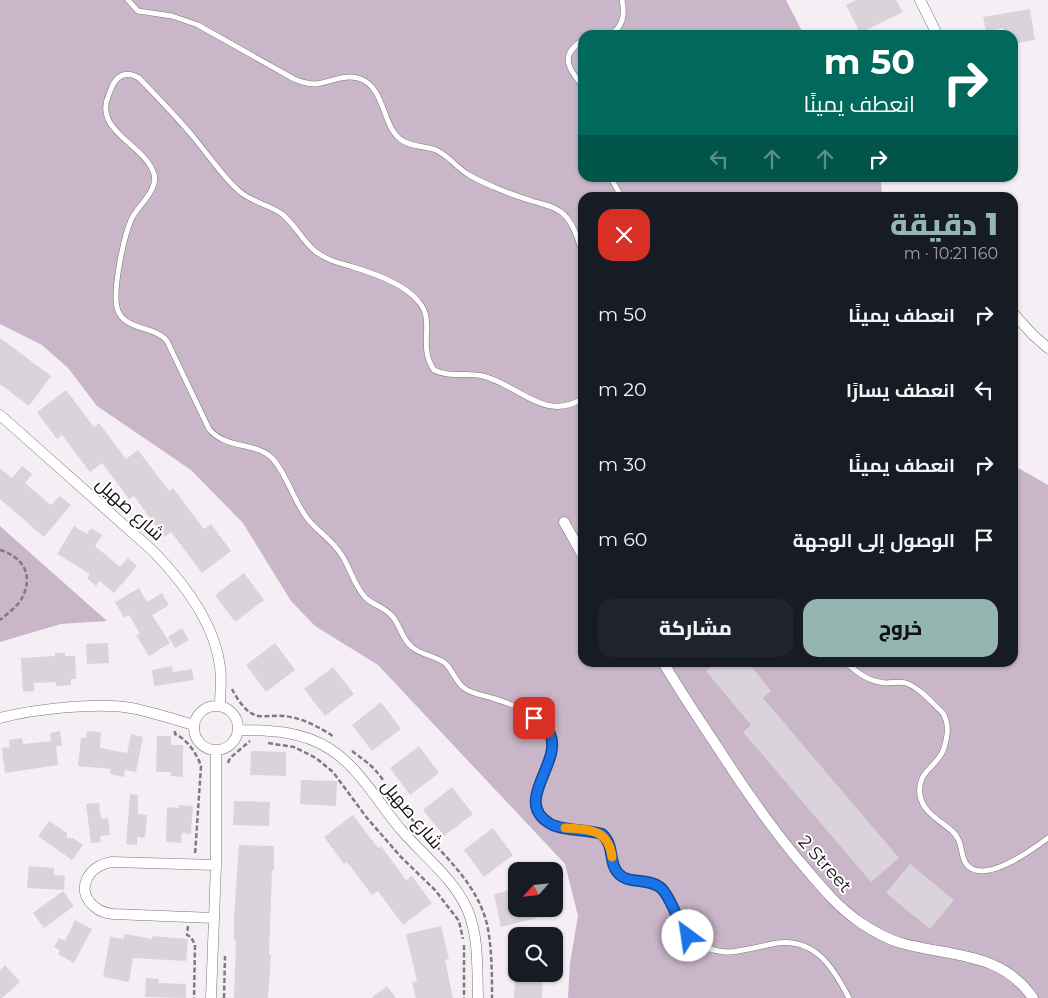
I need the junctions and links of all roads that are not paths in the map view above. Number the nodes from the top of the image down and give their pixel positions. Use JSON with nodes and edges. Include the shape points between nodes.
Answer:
{"nodes":[{"id":1,"x":128,"y":0,"type":"edge"},
{"id":2,"x":622,"y":0,"type":"edge"},
{"id":3,"x":920,"y":0,"type":"edge"},
{"id":4,"x":615,"y":30,"type":"edge"},
{"id":5,"x":935,"y":30,"type":"dead end"},
{"id":6,"x":578,"y":44,"type":"edge"},
{"id":7,"x":578,"y":80,"type":"edge"},
{"id":8,"x":578,"y":242,"type":"edge"},
{"id":9,"x":1018,"y":319,"type":"edge"},
{"id":10,"x":1048,"y":348,"type":"edge"},
{"id":11,"x":578,"y":401,"type":"edge"},
{"id":12,"x":0,"y":415,"type":"edge"},
{"id":13,"x":564,"y":522,"type":"dead end"},
{"id":14,"x":578,"y":547,"type":"edge"},
{"id":15,"x":666,"y":667,"type":"edge"},
{"id":16,"x":851,"y":667,"type":"edge"},
{"id":17,"x":220,"y":706,"type":"junction"},
{"id":18,"x":0,"y":718,"type":"edge"},
{"id":19,"x":194,"y":725,"type":"junction"},
{"id":20,"x":238,"y":730,"type":"junction"},
{"id":21,"x":216,"y":750,"type":"junction"},
{"id":22,"x":1048,"y":838,"type":"edge"},
{"id":23,"x":216,"y":865,"type":"junction"},
{"id":24,"x":214,"y":918,"type":"junction"},
{"id":25,"x":211,"y":998,"type":"edge"},
{"id":26,"x":478,"y":998,"type":"edge"},
{"id":27,"x":849,"y":998,"type":"edge"},
{"id":28,"x":1033,"y":998,"type":"edge"}],
"edges":[{"from":1,"to":8,"type":"lane","via":[[138,10],[198,25],[302,82],[319,84],[349,77],[362,79],[373,88],[400,140],[437,151],[469,175],[553,207],[568,218]]},
{"from":2,"to":4,"type":"lane","via":[[623,20]]},
{"from":3,"to":5,"type":"street"},
{"from":6,"to":7,"type":"lane","via":[[570,53],[569,60],[569,68]]},
{"from":9,"to":10,"type":"street"},
{"from":11,"to":27,"type":"lane","via":[[569,405],[549,406],[486,376],[434,370],[426,356],[426,314],[414,296],[372,273],[316,252],[282,214],[241,193],[230,183],[139,78],[123,75],[114,82],[105,102],[105,115],[155,175],[153,188],[129,226],[119,270],[117,307],[125,320],[160,334],[167,341],[213,434],[223,441],[259,450],[273,460],[308,519],[340,552],[360,591],[393,617],[414,649],[447,664],[465,689],[517,707],[546,728],[553,747],[536,799],[543,819],[555,826],[602,834],[610,846],[613,864],[619,874],[661,888],[682,928],[704,947],[731,952],[784,943],[806,947],[830,965]]},
{"from":12,"to":17,"type":"street","name":"شارع صهيل","via":[[153,551],[189,592],[213,641],[220,667]]},
{"from":13,"to":14,"type":"street"},
{"from":15,"to":28,"type":"street","name":"2 Street","via":[[765,818],[789,850],[842,908],[878,934],[899,943],[991,963],[1012,976]]},
{"from":16,"to":22,"type":"lane","via":[[871,680],[908,684],[946,718],[945,746],[922,778],[920,797],[932,815],[956,834],[970,868],[982,872],[997,868]]},
{"from":17,"to":19,"type":"street","via":[[200,712]]},
{"from":17,"to":20,"type":"street","via":[[236,717]]},
{"from":18,"to":19,"type":"street","via":[[66,707],[98,706],[129,708]]},
{"from":19,"to":21,"type":"street","via":[[202,745]]},
{"from":20,"to":21,"type":"street","via":[[234,742]]},
{"from":20,"to":26,"type":"street","name":"شارع صهيل","via":[[288,732],[310,738],[331,749],[349,765],[403,833],[458,892],[474,931]]},
{"from":21,"to":23,"type":"street"},
{"from":23,"to":24,"type":"street"},
{"from":23,"to":24,"type":"street","via":[[101,863],[92,869],[85,888],[93,906],[102,912]]},
{"from":24,"to":25,"type":"street"}]}
